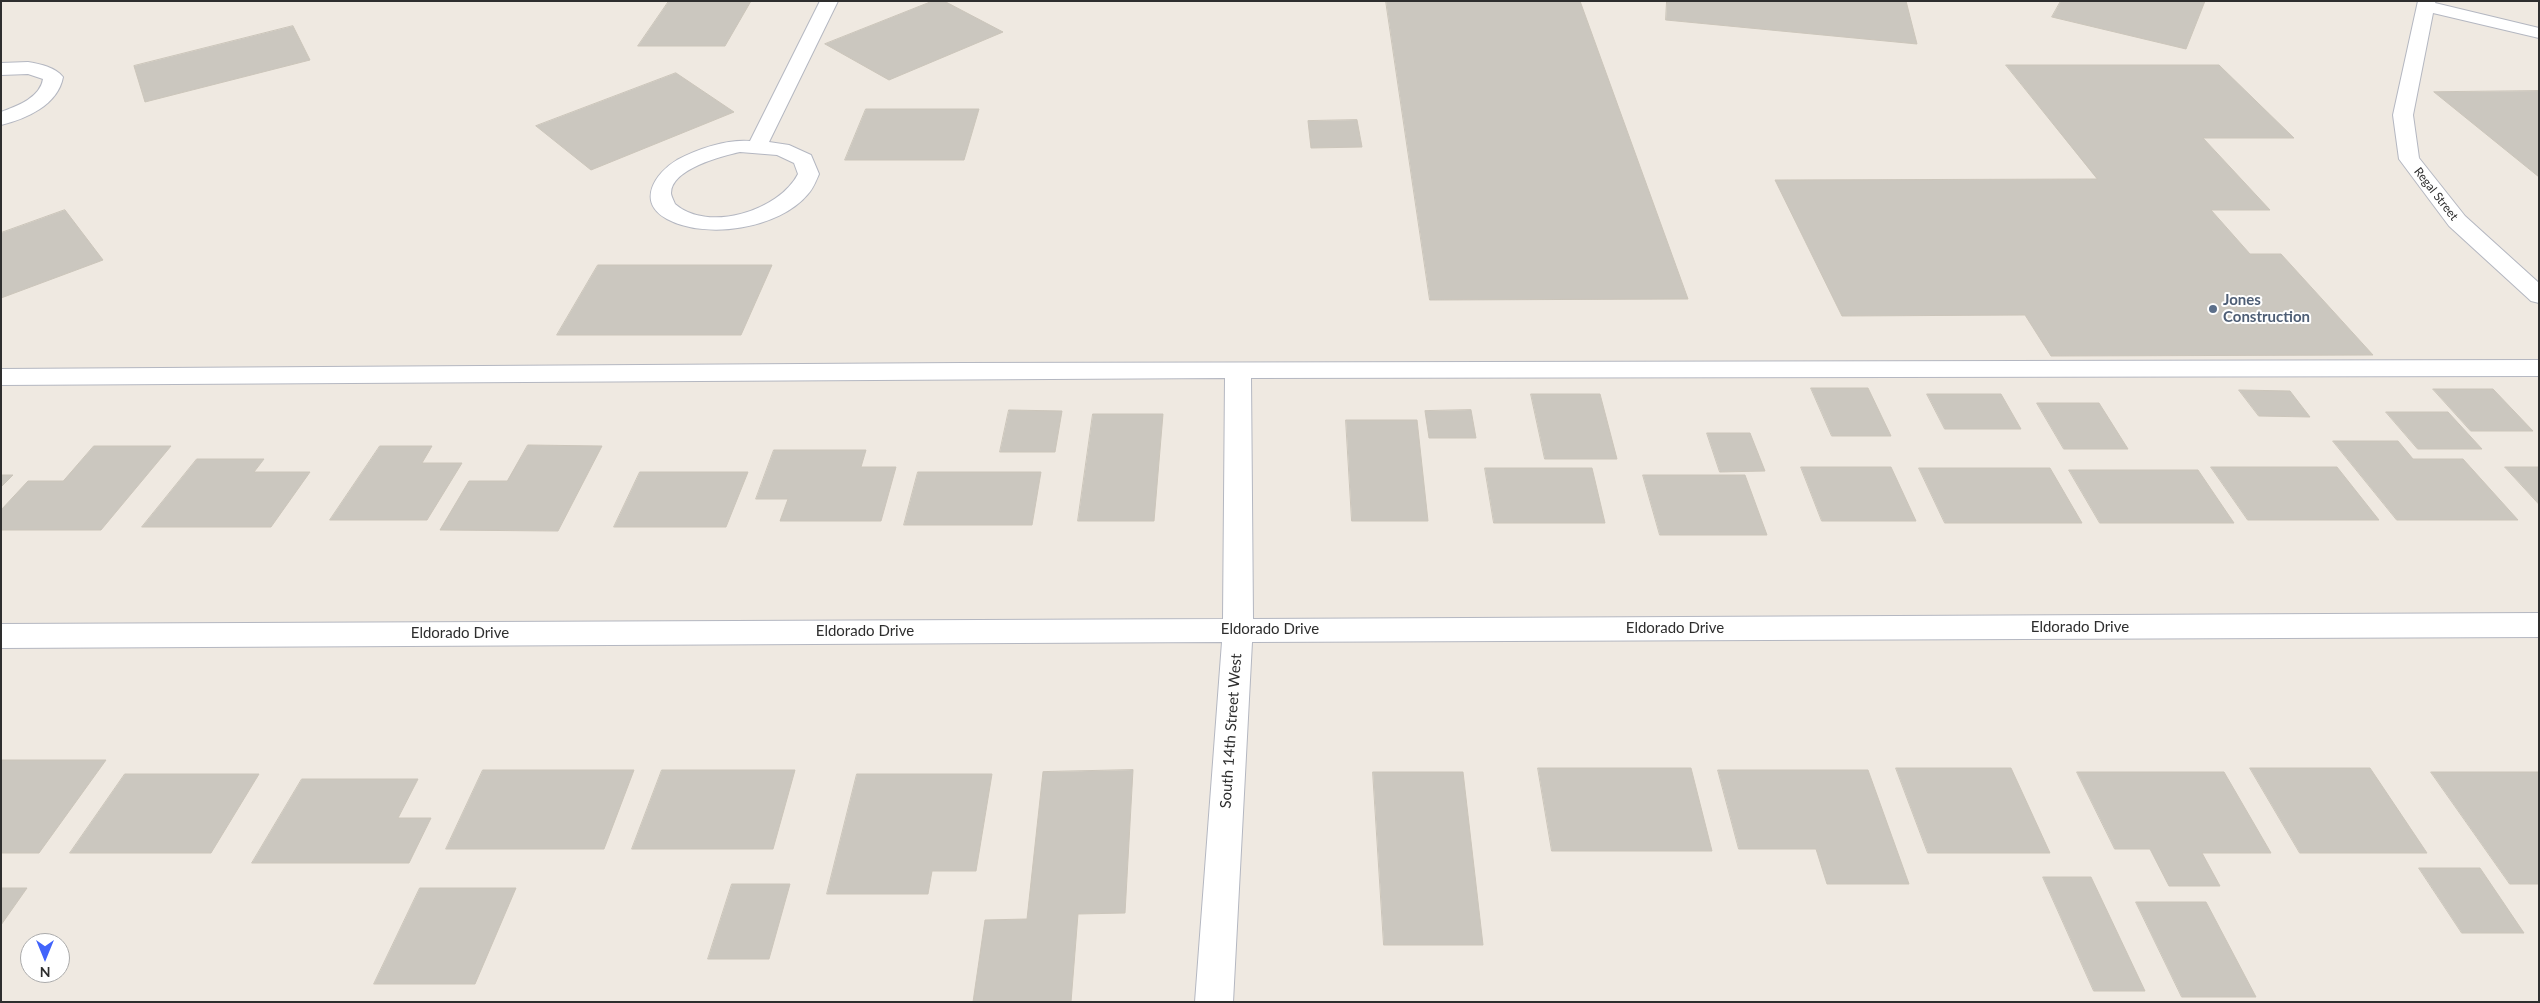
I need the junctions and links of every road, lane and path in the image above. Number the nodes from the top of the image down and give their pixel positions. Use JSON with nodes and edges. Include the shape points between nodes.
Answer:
{"nodes":[{"id":1,"x":828,"y":1,"type":"edge"},
{"id":2,"x":2426,"y":4,"type":"edge"},
{"id":3,"x":2539,"y":34,"type":"edge"},
{"id":4,"x":1,"y":69,"type":"edge"},
{"id":5,"x":1,"y":119,"type":"edge"},
{"id":6,"x":757,"y":146,"type":"junction"},
{"id":7,"x":2539,"y":296,"type":"edge"},
{"id":8,"x":2539,"y":368,"type":"edge"},
{"id":9,"x":1238,"y":371,"type":"junction"},
{"id":10,"x":1,"y":377,"type":"edge"},
{"id":11,"x":2539,"y":625,"type":"edge"},
{"id":12,"x":1238,"y":629,"type":"junction"},
{"id":13,"x":1,"y":636,"type":"edge"},
{"id":14,"x":1214,"y":1002,"type":"edge"}],
"edges":[{"from":1,"to":6,"type":"street"},
{"from":2,"to":3,"type":"street"},
{"from":2,"to":7,"type":"street","name":"Regal Street","via":[[2403,115],[2409,159],[2457,220]]},
{"from":4,"to":5,"type":"street","via":[[45,71],[53,77],[53,86],[31,106]]},
{"from":6,"to":6,"type":"street","via":[[717,150],[677,169],[665,181],[660,195],[665,207],[678,216],[698,222],[723,223],[765,214],[792,201],[804,189],[810,176],[807,165],[798,156],[782,149]]},
{"from":8,"to":9,"type":"street"},
{"from":9,"to":10,"type":"street"},
{"from":9,"to":12,"type":"street","name":"South 14th Street West"},
{"from":11,"to":12,"type":"street","name":"Eldorado Drive"},
{"from":12,"to":13,"type":"street","name":"Eldorado Drive"},
{"from":12,"to":14,"type":"street","name":"South 14th Street West"}]}
